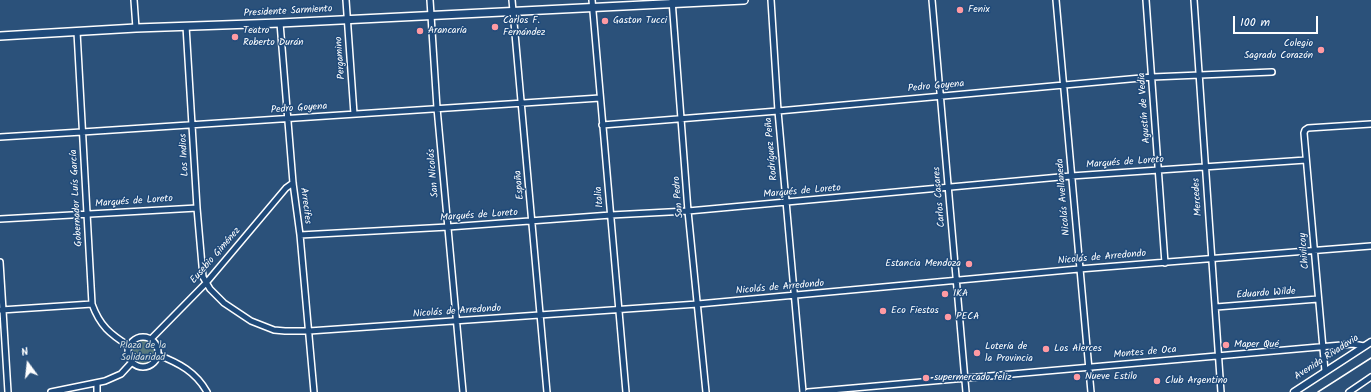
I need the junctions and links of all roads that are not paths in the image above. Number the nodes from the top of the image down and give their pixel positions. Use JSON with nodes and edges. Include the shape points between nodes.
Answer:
{"nodes":[{"id":1,"x":134,"y":0,"type":"edge"},
{"id":2,"x":346,"y":0,"type":"edge"},
{"id":3,"x":430,"y":0,"type":"edge"},
{"id":4,"x":512,"y":0,"type":"edge"},
{"id":5,"x":744,"y":0,"type":"edge"},
{"id":6,"x":770,"y":0,"type":"edge"},
{"id":7,"x":932,"y":0,"type":"edge"},
{"id":8,"x":1056,"y":0,"type":"edge"},
{"id":9,"x":1146,"y":0,"type":"edge"},
{"id":10,"x":1194,"y":0,"type":"edge"},
{"id":11,"x":672,"y":2,"type":"edge"},
{"id":12,"x":592,"y":4,"type":"edge"},
{"id":13,"x":512,"y":12,"type":"junction"},
{"id":14,"x":431,"y":15,"type":"junction"},
{"id":15,"x":347,"y":19,"type":"junction"},
{"id":16,"x":280,"y":23,"type":"junction"},
{"id":17,"x":186,"y":26,"type":"junction"},
{"id":18,"x":136,"y":28,"type":"junction"},
{"id":19,"x":77,"y":32,"type":"junction"},
{"id":20,"x":0,"y":36,"type":"edge"},
{"id":21,"x":1272,"y":72,"type":"dead end"},
{"id":22,"x":1199,"y":75,"type":"junction"},
{"id":23,"x":1152,"y":77,"type":"junction"},
{"id":24,"x":1063,"y":85,"type":"junction"},
{"id":25,"x":940,"y":96,"type":"junction"},
{"id":26,"x":600,"y":98,"type":"junction"},
{"id":27,"x":522,"y":104,"type":"junction"},
{"id":28,"x":438,"y":108,"type":"junction"},
{"id":29,"x":778,"y":111,"type":"junction"},
{"id":30,"x":354,"y":114,"type":"junction"},
{"id":31,"x":287,"y":119,"type":"junction"},
{"id":32,"x":682,"y":119,"type":"junction"},
{"id":33,"x":1371,"y":124,"type":"edge"},
{"id":34,"x":192,"y":125,"type":"junction"},
{"id":35,"x":602,"y":125,"type":"junction"},
{"id":36,"x":82,"y":132,"type":"junction"},
{"id":37,"x":0,"y":136,"type":"edge"},
{"id":38,"x":1306,"y":160,"type":"junction"},
{"id":39,"x":1205,"y":167,"type":"junction"},
{"id":40,"x":1159,"y":170,"type":"junction"},
{"id":41,"x":1071,"y":176,"type":"junction"},
{"id":42,"x":293,"y":183,"type":"junction"},
{"id":43,"x":948,"y":188,"type":"junction"},
{"id":44,"x":786,"y":203,"type":"junction"},
{"id":45,"x":197,"y":208,"type":"junction"},
{"id":46,"x":688,"y":211,"type":"junction"},
{"id":47,"x":87,"y":214,"type":"junction"},
{"id":48,"x":610,"y":215,"type":"junction"},
{"id":49,"x":0,"y":220,"type":"edge"},
{"id":50,"x":532,"y":221,"type":"junction"},
{"id":51,"x":448,"y":227,"type":"junction"},
{"id":52,"x":300,"y":235,"type":"junction"},
{"id":53,"x":1371,"y":246,"type":"edge"},
{"id":54,"x":1314,"y":251,"type":"junction"},
{"id":55,"x":1212,"y":259,"type":"junction"},
{"id":56,"x":0,"y":262,"type":"edge"},
{"id":57,"x":1165,"y":263,"type":"junction"},
{"id":58,"x":1079,"y":269,"type":"junction"},
{"id":59,"x":956,"y":280,"type":"junction"},
{"id":60,"x":206,"y":283,"type":"junction"},
{"id":61,"x":794,"y":296,"type":"junction"},
{"id":62,"x":1318,"y":299,"type":"junction"},
{"id":63,"x":92,"y":304,"type":"junction"},
{"id":64,"x":698,"y":304,"type":"junction"},
{"id":65,"x":1216,"y":307,"type":"junction"},
{"id":66,"x":618,"y":309,"type":"junction"},
{"id":67,"x":1,"y":310,"type":"edge"},
{"id":68,"x":541,"y":316,"type":"junction"},
{"id":69,"x":457,"y":321,"type":"junction"},
{"id":70,"x":309,"y":331,"type":"junction"},
{"id":71,"x":152,"y":339,"type":"junction"},
{"id":72,"x":1371,"y":342,"type":"edge"},
{"id":73,"x":129,"y":346,"type":"junction"},
{"id":74,"x":1364,"y":346,"type":"junction"},
{"id":75,"x":1322,"y":347,"type":"junction"},
{"id":76,"x":158,"y":355,"type":"junction"},
{"id":77,"x":1218,"y":356,"type":"junction"},
{"id":78,"x":132,"y":362,"type":"junction"},
{"id":79,"x":1088,"y":367,"type":"junction"},
{"id":80,"x":1325,"y":371,"type":"junction"},
{"id":81,"x":1371,"y":377,"type":"edge"},
{"id":82,"x":965,"y":378,"type":"junction"},
{"id":83,"x":97,"y":383,"type":"junction"},
{"id":84,"x":8,"y":392,"type":"edge"},
{"id":85,"x":51,"y":392,"type":"edge"},
{"id":86,"x":97,"y":392,"type":"edge"},
{"id":87,"x":206,"y":392,"type":"edge"},
{"id":88,"x":314,"y":392,"type":"edge"},
{"id":89,"x":463,"y":392,"type":"edge"},
{"id":90,"x":547,"y":392,"type":"edge"},
{"id":91,"x":626,"y":392,"type":"edge"},
{"id":92,"x":706,"y":392,"type":"edge"},
{"id":93,"x":803,"y":392,"type":"edge"},
{"id":94,"x":808,"y":392,"type":"edge"},
{"id":95,"x":966,"y":392,"type":"edge"},
{"id":96,"x":1091,"y":392,"type":"edge"},
{"id":97,"x":1221,"y":392,"type":"edge"},
{"id":98,"x":1294,"y":392,"type":"edge"},
{"id":99,"x":1349,"y":392,"type":"edge"}],
"edges":[{"from":1,"to":18,"type":"street"},
{"from":2,"to":15,"type":"street","name":"Pergamino"},
{"from":3,"to":14,"type":"street","name":"San Nicolás"},
{"from":4,"to":13,"type":"street","name":"España"},
{"from":5,"to":11,"type":"main road","name":"Presidente Sarmiento"},
{"from":6,"to":29,"type":"street","name":"Rodríguez Peña"},
{"from":7,"to":25,"type":"street","name":"Carlos Casares"},
{"from":8,"to":24,"type":"street","name":"Nicolás Avellaneda"},
{"from":9,"to":23,"type":"street","name":"Agustín de Vedia"},
{"from":10,"to":22,"type":"street","name":"Mercedes"},
{"from":11,"to":12,"type":"main road","name":"Presidente Sarmiento"},
{"from":11,"to":32,"type":"street","name":"San Pedro"},
{"from":12,"to":13,"type":"main road","name":"Presidente Sarmiento"},
{"from":12,"to":26,"type":"street","name":"Italia"},
{"from":13,"to":14,"type":"main road","name":"Presidente Sarmiento"},
{"from":13,"to":27,"type":"street","name":"España"},
{"from":14,"to":15,"type":"main road","name":"Presidente Sarmiento"},
{"from":14,"to":28,"type":"street","name":"San Nicolás"},
{"from":15,"to":16,"type":"main road","name":"Presidente Sarmiento"},
{"from":15,"to":30,"type":"street","name":"Pergamino"},
{"from":16,"to":17,"type":"main road","name":"Presidente Sarmiento"},
{"from":16,"to":31,"type":"street","name":"Arrecifes"},
{"from":17,"to":18,"type":"main road","name":"Presidente Sarmiento"},
{"from":17,"to":34,"type":"street","name":"Los Indios"},
{"from":18,"to":19,"type":"main road","name":"Presidente Sarmiento"},
{"from":19,"to":20,"type":"main road","name":"Presidente Sarmiento"},
{"from":19,"to":36,"type":"street","name":"Gobernador Luís García"},
{"from":21,"to":22,"type":"street","name":"Pedro Goyena"},
{"from":22,"to":23,"type":"street","name":"Pedro Goyena"},
{"from":22,"to":39,"type":"street","name":"Mercedes"},
{"from":23,"to":24,"type":"street","name":"Pedro Goyena"},
{"from":23,"to":40,"type":"street","name":"Agustín de Vedia"},
{"from":24,"to":25,"type":"street","name":"Pedro Goyena"},
{"from":24,"to":41,"type":"street","name":"Nicolás Avellaneda"},
{"from":25,"to":29,"type":"street","name":"Pedro Goyena"},
{"from":25,"to":43,"type":"street","name":"Carlos Casares"},
{"from":26,"to":27,"type":"street","name":"Pedro Goyena"},
{"from":26,"to":35,"type":"street","name":"Italia"},
{"from":27,"to":28,"type":"street","name":"Pedro Goyena"},
{"from":27,"to":50,"type":"street","name":"España"},
{"from":28,"to":30,"type":"street","name":"Pedro Goyena"},
{"from":28,"to":51,"type":"street","name":"San Nicolás"},
{"from":29,"to":32,"type":"street","name":"Pedro Goyena"},
{"from":29,"to":44,"type":"street","name":"Rodríguez Peña"},
{"from":30,"to":31,"type":"street","name":"Pedro Goyena"},
{"from":31,"to":34,"type":"street","name":"Pedro Goyena"},
{"from":31,"to":42,"type":"street","name":"Arrecifes"},
{"from":32,"to":35,"type":"street","name":"Pedro Goyena"},
{"from":32,"to":46,"type":"street","name":"San Pedro"},
{"from":33,"to":38,"type":"street","name":"Chivilcoy","via":[[1308,128],[1304,133]]},
{"from":34,"to":36,"type":"street","name":"Pedro Goyena"},
{"from":34,"to":45,"type":"street","name":"Los Indios"},
{"from":35,"to":48,"type":"street","name":"Italia"},
{"from":36,"to":37,"type":"street","name":"Pedro Goyena"},
{"from":36,"to":47,"type":"street","name":"Gobernador Luís García"},
{"from":38,"to":39,"type":"street","name":"Marqués de Loreto"},
{"from":38,"to":54,"type":"street","name":"Chivilcoy"},
{"from":39,"to":40,"type":"street","name":"Marqués de Loreto"},
{"from":39,"to":55,"type":"street","name":"Mercedes"},
{"from":40,"to":41,"type":"street","name":"Marqués de Loreto"},
{"from":40,"to":57,"type":"street","name":"Agustín de Vedia"},
{"from":41,"to":43,"type":"street","name":"Marqués de Loreto"},
{"from":41,"to":58,"type":"street","name":"Nicolás Avellaneda"},
{"from":42,"to":52,"type":"street","name":"Arrecifes"},
{"from":42,"to":60,"type":"street","name":"Eusebio Giménez"},
{"from":43,"to":44,"type":"street","name":"Marqués de Loreto"},
{"from":43,"to":59,"type":"street","name":"Carlos Casares"},
{"from":44,"to":46,"type":"street","name":"Marqués de Loreto"},
{"from":44,"to":61,"type":"street","name":"Rodríguez Peña"},
{"from":45,"to":47,"type":"street","name":"Marqués de Loreto"},
{"from":45,"to":60,"type":"street","name":"Los Indios","via":[[202,271]]},
{"from":46,"to":48,"type":"street","name":"Marqués de Loreto"},
{"from":46,"to":64,"type":"street","name":"San Pedro"},
{"from":47,"to":49,"type":"street","name":"Marqués de Loreto"},
{"from":47,"to":63,"type":"street","name":"Gobernador Luís García"},
{"from":48,"to":50,"type":"street","name":"Marqués de Loreto"},
{"from":48,"to":66,"type":"street","name":"Italia"},
{"from":50,"to":51,"type":"street","name":"Marqués de Loreto"},
{"from":50,"to":68,"type":"street","name":"España"},
{"from":51,"to":52,"type":"street","name":"Marqués de Loreto"},
{"from":51,"to":69,"type":"street","name":"San Nicolás"},
{"from":52,"to":70,"type":"street","name":"Arrecifes"},
{"from":53,"to":54,"type":"street","name":"Nicolás de Arredondo"},
{"from":54,"to":55,"type":"street","name":"Nicolás de Arredondo"},
{"from":54,"to":62,"type":"street","name":"Chivilcoy"},
{"from":55,"to":57,"type":"street","name":"Nicolás de Arredondo"},
{"from":55,"to":65,"type":"street","name":"Mercedes"},
{"from":56,"to":67,"type":"street"},
{"from":57,"to":58,"type":"street","name":"Nicolás de Arredondo"},
{"from":58,"to":59,"type":"street","name":"Nicolás de Arredondo"},
{"from":58,"to":79,"type":"street","name":"Nicolás Avellaneda"},
{"from":59,"to":61,"type":"street","name":"Nicolás de Arredondo"},
{"from":59,"to":82,"type":"street","name":"Carlos Casares"},
{"from":60,"to":70,"type":"street","name":"Nicolás de Arredondo","via":[[224,303],[251,321],[274,330]]},
{"from":60,"to":71,"type":"street","name":"Eusebio Giménez"},
{"from":61,"to":64,"type":"street","name":"Nicolás de Arredondo"},
{"from":61,"to":93,"type":"street","name":"Rodríguez Peña"},
{"from":62,"to":65,"type":"street","name":"Eduardo Wilde"},
{"from":62,"to":75,"type":"street","name":"Chivilcoy"},
{"from":63,"to":67,"type":"street"},
{"from":63,"to":73,"type":"street","name":"Gobernador Luís García","via":[[95,314],[110,334]]},
{"from":64,"to":66,"type":"street","name":"Nicolás de Arredondo"},
{"from":64,"to":92,"type":"street","name":"San Pedro"},
{"from":65,"to":77,"type":"street","name":"Mercedes"},
{"from":66,"to":68,"type":"street","name":"Nicolás de Arredondo"},
{"from":66,"to":91,"type":"street","name":"Italia"},
{"from":67,"to":84,"type":"street"},
{"from":68,"to":69,"type":"street","name":"Nicolás de Arredondo"},
{"from":68,"to":90,"type":"street","name":"España"},
{"from":69,"to":70,"type":"street","name":"Nicolás de Arredondo"},
{"from":69,"to":89,"type":"street","name":"San Nicolás"},
{"from":70,"to":88,"type":"street","name":"Arrecifes"},
{"from":71,"to":73,"type":"street","via":[[136,339]]},
{"from":71,"to":76,"type":"street","via":[[157,346]]},
{"from":72,"to":74,"type":"street","name":"Avenida Rivadavia"},
{"from":73,"to":78,"type":"street","via":[[128,355]]},
{"from":74,"to":75,"type":"street","name":"Montes de Oca","via":[[1353,344]]},
{"from":74,"to":80,"type":"street","name":"Avenida Rivadavia"},
{"from":75,"to":77,"type":"street","name":"Montes de Oca"},
{"from":75,"to":80,"type":"street","name":"Chivilcoy"},
{"from":76,"to":78,"type":"street","via":[[154,364],[145,368],[135,366]]},
{"from":76,"to":87,"type":"street","via":[[184,366]]},
{"from":77,"to":79,"type":"street","name":"Montes de Oca"},
{"from":77,"to":97,"type":"street","name":"Mercedes"},
{"from":78,"to":83,"type":"street","via":[[121,374]]},
{"from":79,"to":82,"type":"street","name":"Montes de Oca"},
{"from":79,"to":96,"type":"street","name":"Nicolás Avellaneda"},
{"from":80,"to":98,"type":"street","name":"Avenida Rivadavia"},
{"from":81,"to":99,"type":"street"},
{"from":82,"to":94,"type":"street","name":"Montes de Oca"},
{"from":82,"to":95,"type":"street","name":"Carlos Casares"},
{"from":83,"to":85,"type":"street"},
{"from":83,"to":86,"type":"street"}]}
